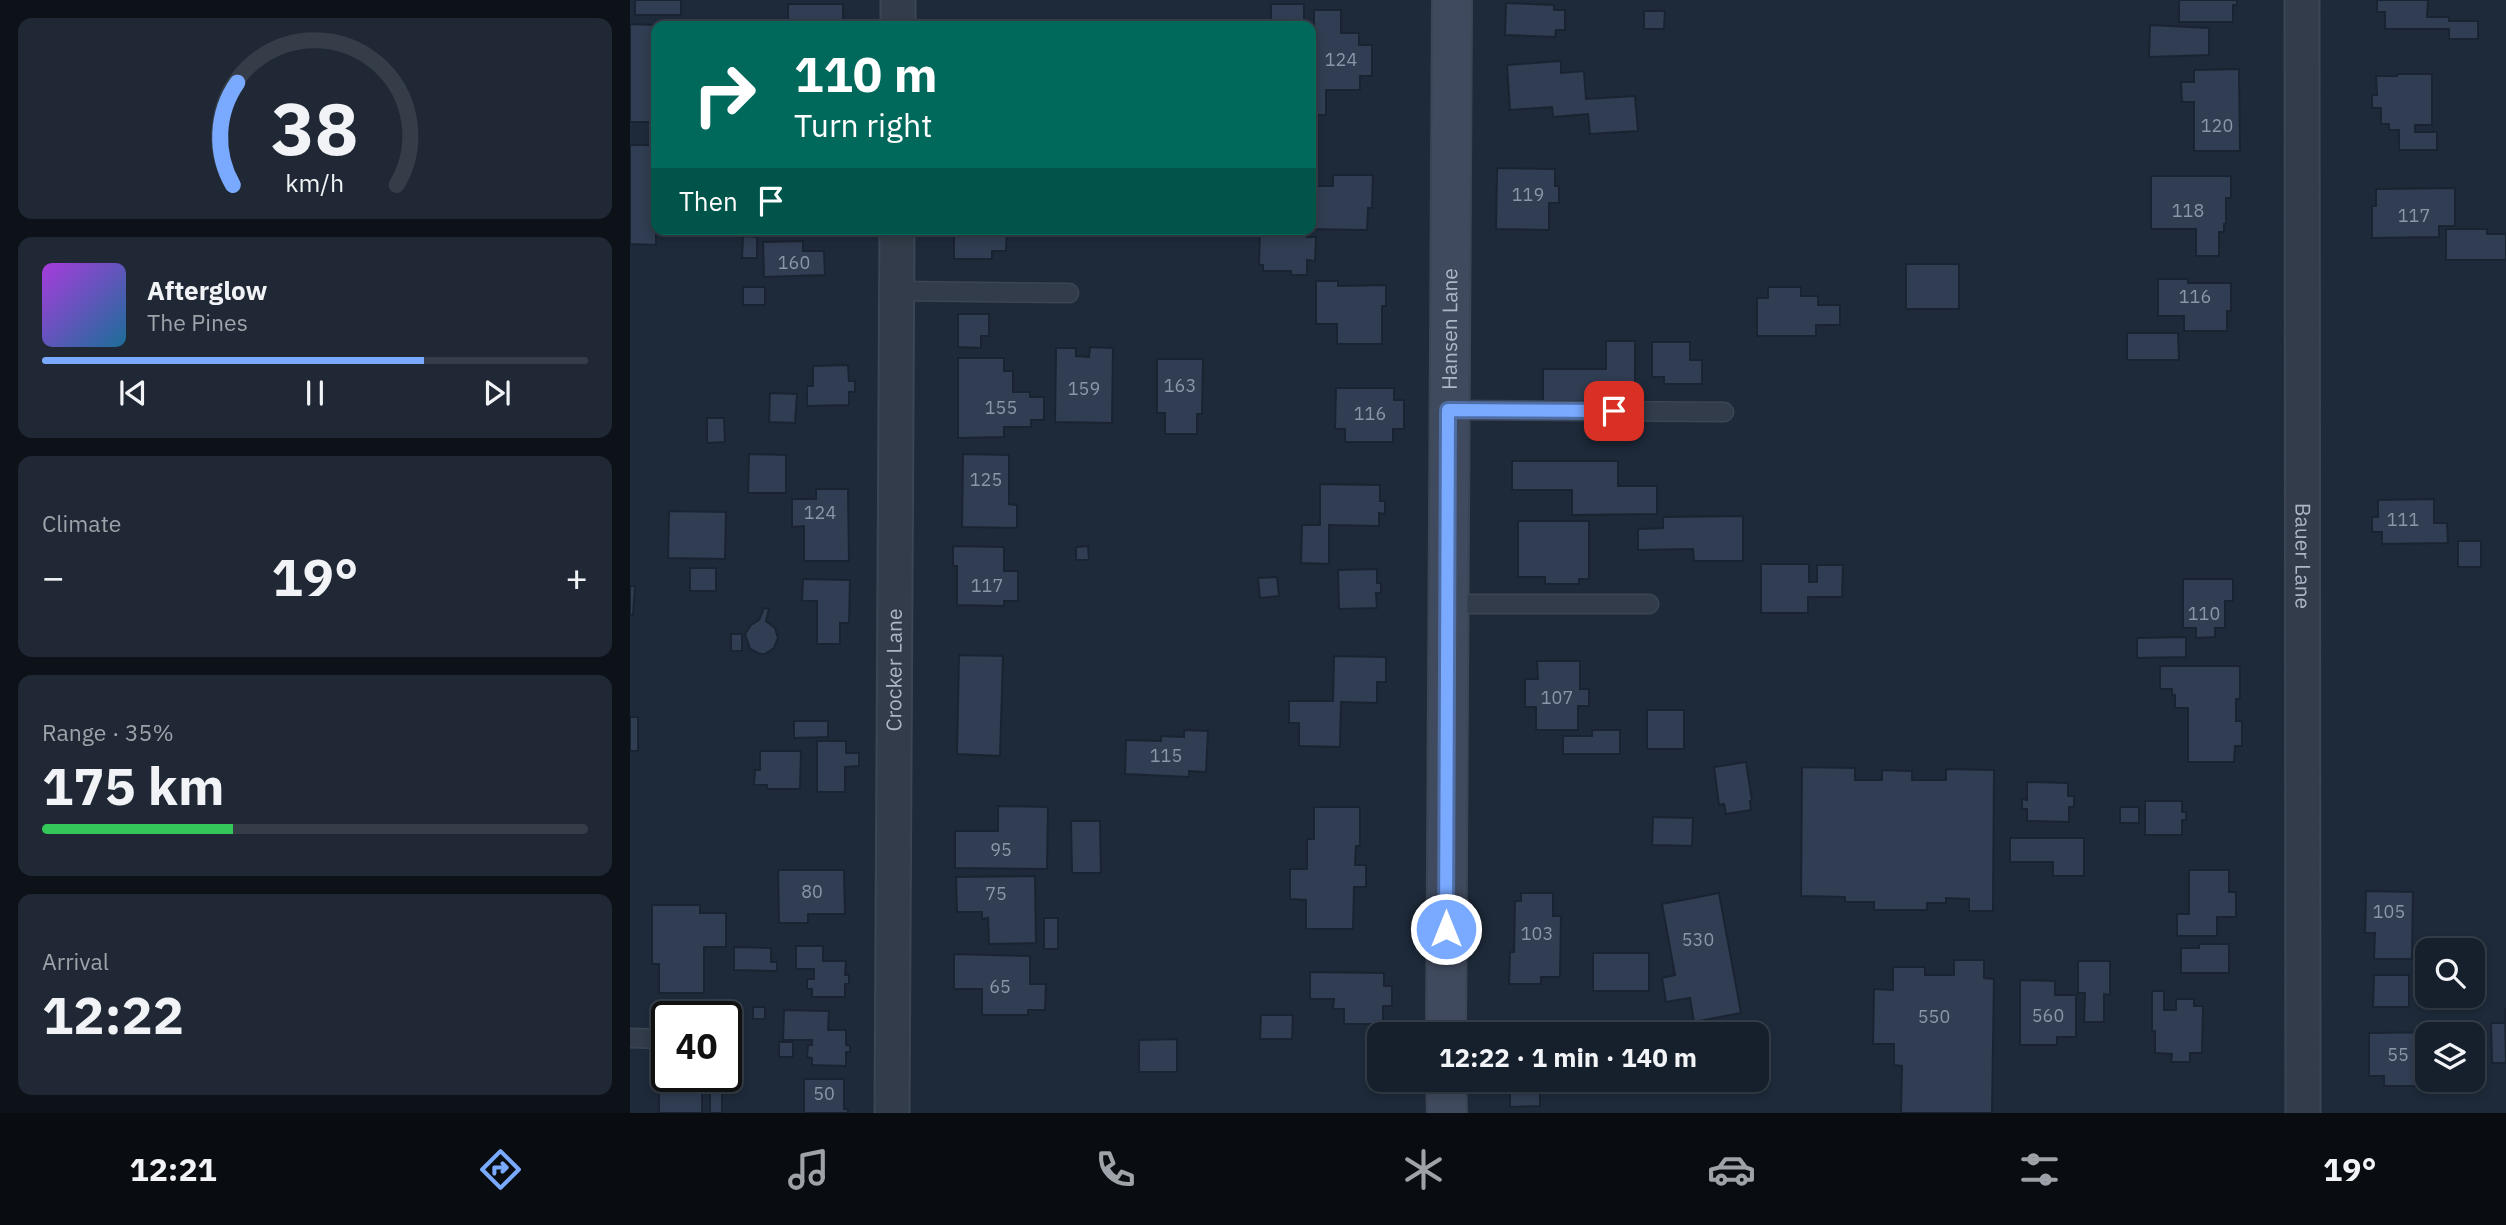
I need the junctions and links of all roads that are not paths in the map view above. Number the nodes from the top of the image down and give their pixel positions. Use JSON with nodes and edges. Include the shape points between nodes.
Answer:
{"nodes":[{"id":1,"x":898,"y":0,"type":"edge"},
{"id":2,"x":1452,"y":0,"type":"edge"},
{"id":3,"x":2302,"y":0,"type":"edge"},
{"id":4,"x":898,"y":21,"type":"edge"},
{"id":5,"x":897,"y":235,"type":"edge"},
{"id":6,"x":897,"y":292,"type":"junction"},
{"id":7,"x":1069,"y":293,"type":"dead end"},
{"id":8,"x":1448,"y":410,"type":"junction"},
{"id":9,"x":1724,"y":412,"type":"dead end"},
{"id":10,"x":1447,"y":604,"type":"junction"},
{"id":11,"x":1650,"y":604,"type":"dead end"},
{"id":12,"x":1446,"y":1022,"type":"edge"},
{"id":13,"x":630,"y":1038,"type":"edge"},
{"id":14,"x":651,"y":1038,"type":"edge"},
{"id":15,"x":1447,"y":1092,"type":"edge"},
{"id":16,"x":892,"y":1113,"type":"edge"},
{"id":17,"x":1447,"y":1113,"type":"edge"},
{"id":18,"x":2303,"y":1113,"type":"edge"}],
"edges":[{"from":1,"to":4,"type":"street"},
{"from":2,"to":8,"type":"street","name":"Hansen Lane"},
{"from":3,"to":18,"type":"street","name":"Bauer Lane"},
{"from":5,"to":6,"type":"street","name":"Crocker Lane"},
{"from":6,"to":7,"type":"lane"},
{"from":6,"to":16,"type":"street","name":"Crocker Lane"},
{"from":8,"to":9,"type":"lane"},
{"from":8,"to":10,"type":"street","name":"Hansen Lane"},
{"from":10,"to":11,"type":"lane"},
{"from":10,"to":12,"type":"street","name":"Hansen Lane"},
{"from":13,"to":14,"type":"lane"},
{"from":15,"to":17,"type":"street"}]}
